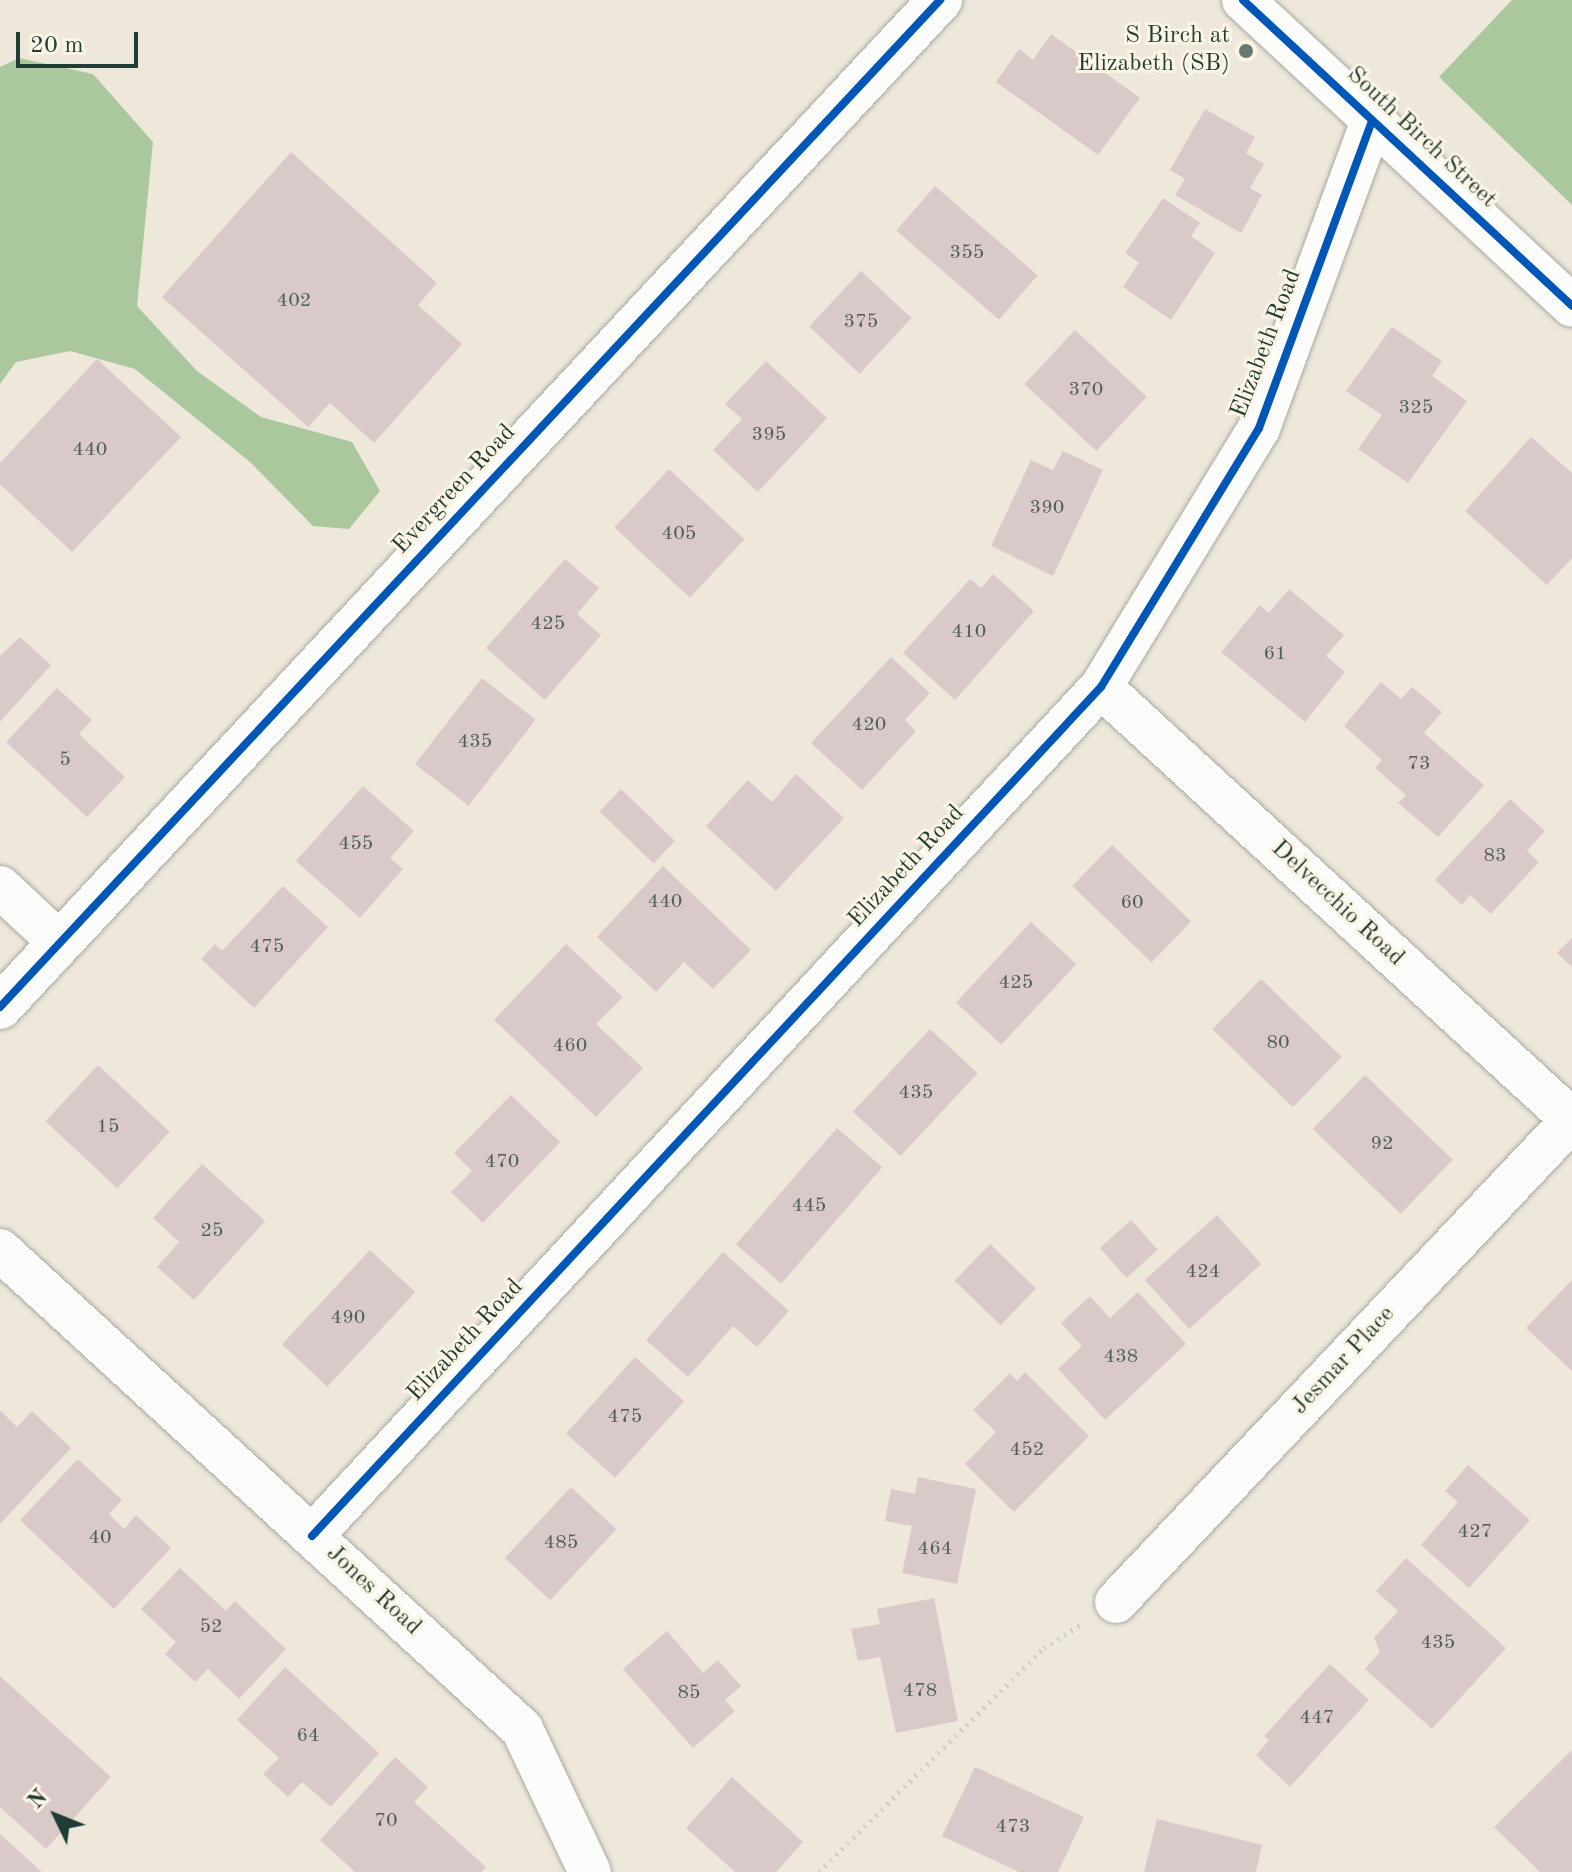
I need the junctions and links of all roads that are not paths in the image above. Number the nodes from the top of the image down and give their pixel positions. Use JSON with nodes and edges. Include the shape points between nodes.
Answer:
{"nodes":[{"id":1,"x":940,"y":0,"type":"edge"},
{"id":2,"x":1243,"y":0,"type":"edge"},
{"id":3,"x":1372,"y":121,"type":"junction"},
{"id":4,"x":1572,"y":306,"type":"edge"},
{"id":5,"x":1101,"y":687,"type":"junction"},
{"id":6,"x":0,"y":887,"type":"edge"},
{"id":7,"x":60,"y":943,"type":"junction"},
{"id":8,"x":0,"y":1007,"type":"edge"},
{"id":9,"x":1572,"y":1120,"type":"edge"},
{"id":10,"x":0,"y":1250,"type":"edge"},
{"id":11,"x":312,"y":1536,"type":"junction"},
{"id":12,"x":1116,"y":1602,"type":"road end"},
{"id":13,"x":590,"y":1872,"type":"edge"}],
"edges":[{"from":1,"to":7,"type":"street","name":"Evergreen Road"},
{"from":2,"to":3,"type":"street","name":"South Birch Street"},
{"from":3,"to":4,"type":"street","name":"South Birch Street"},
{"from":3,"to":5,"type":"street","name":"Elizabeth Road","via":[[1259,428]]},
{"from":5,"to":9,"type":"street","name":"Delvecchio Road"},
{"from":5,"to":11,"type":"street","name":"Elizabeth Road"},
{"from":6,"to":7,"type":"street"},
{"from":7,"to":8,"type":"street","name":"Evergreen Road"},
{"from":9,"to":12,"type":"street","name":"Jesmar Place"},
{"from":10,"to":11,"type":"street","name":"Jones Road"},
{"from":11,"to":13,"type":"street","name":"Jones Road","via":[[522,1729]]}]}
